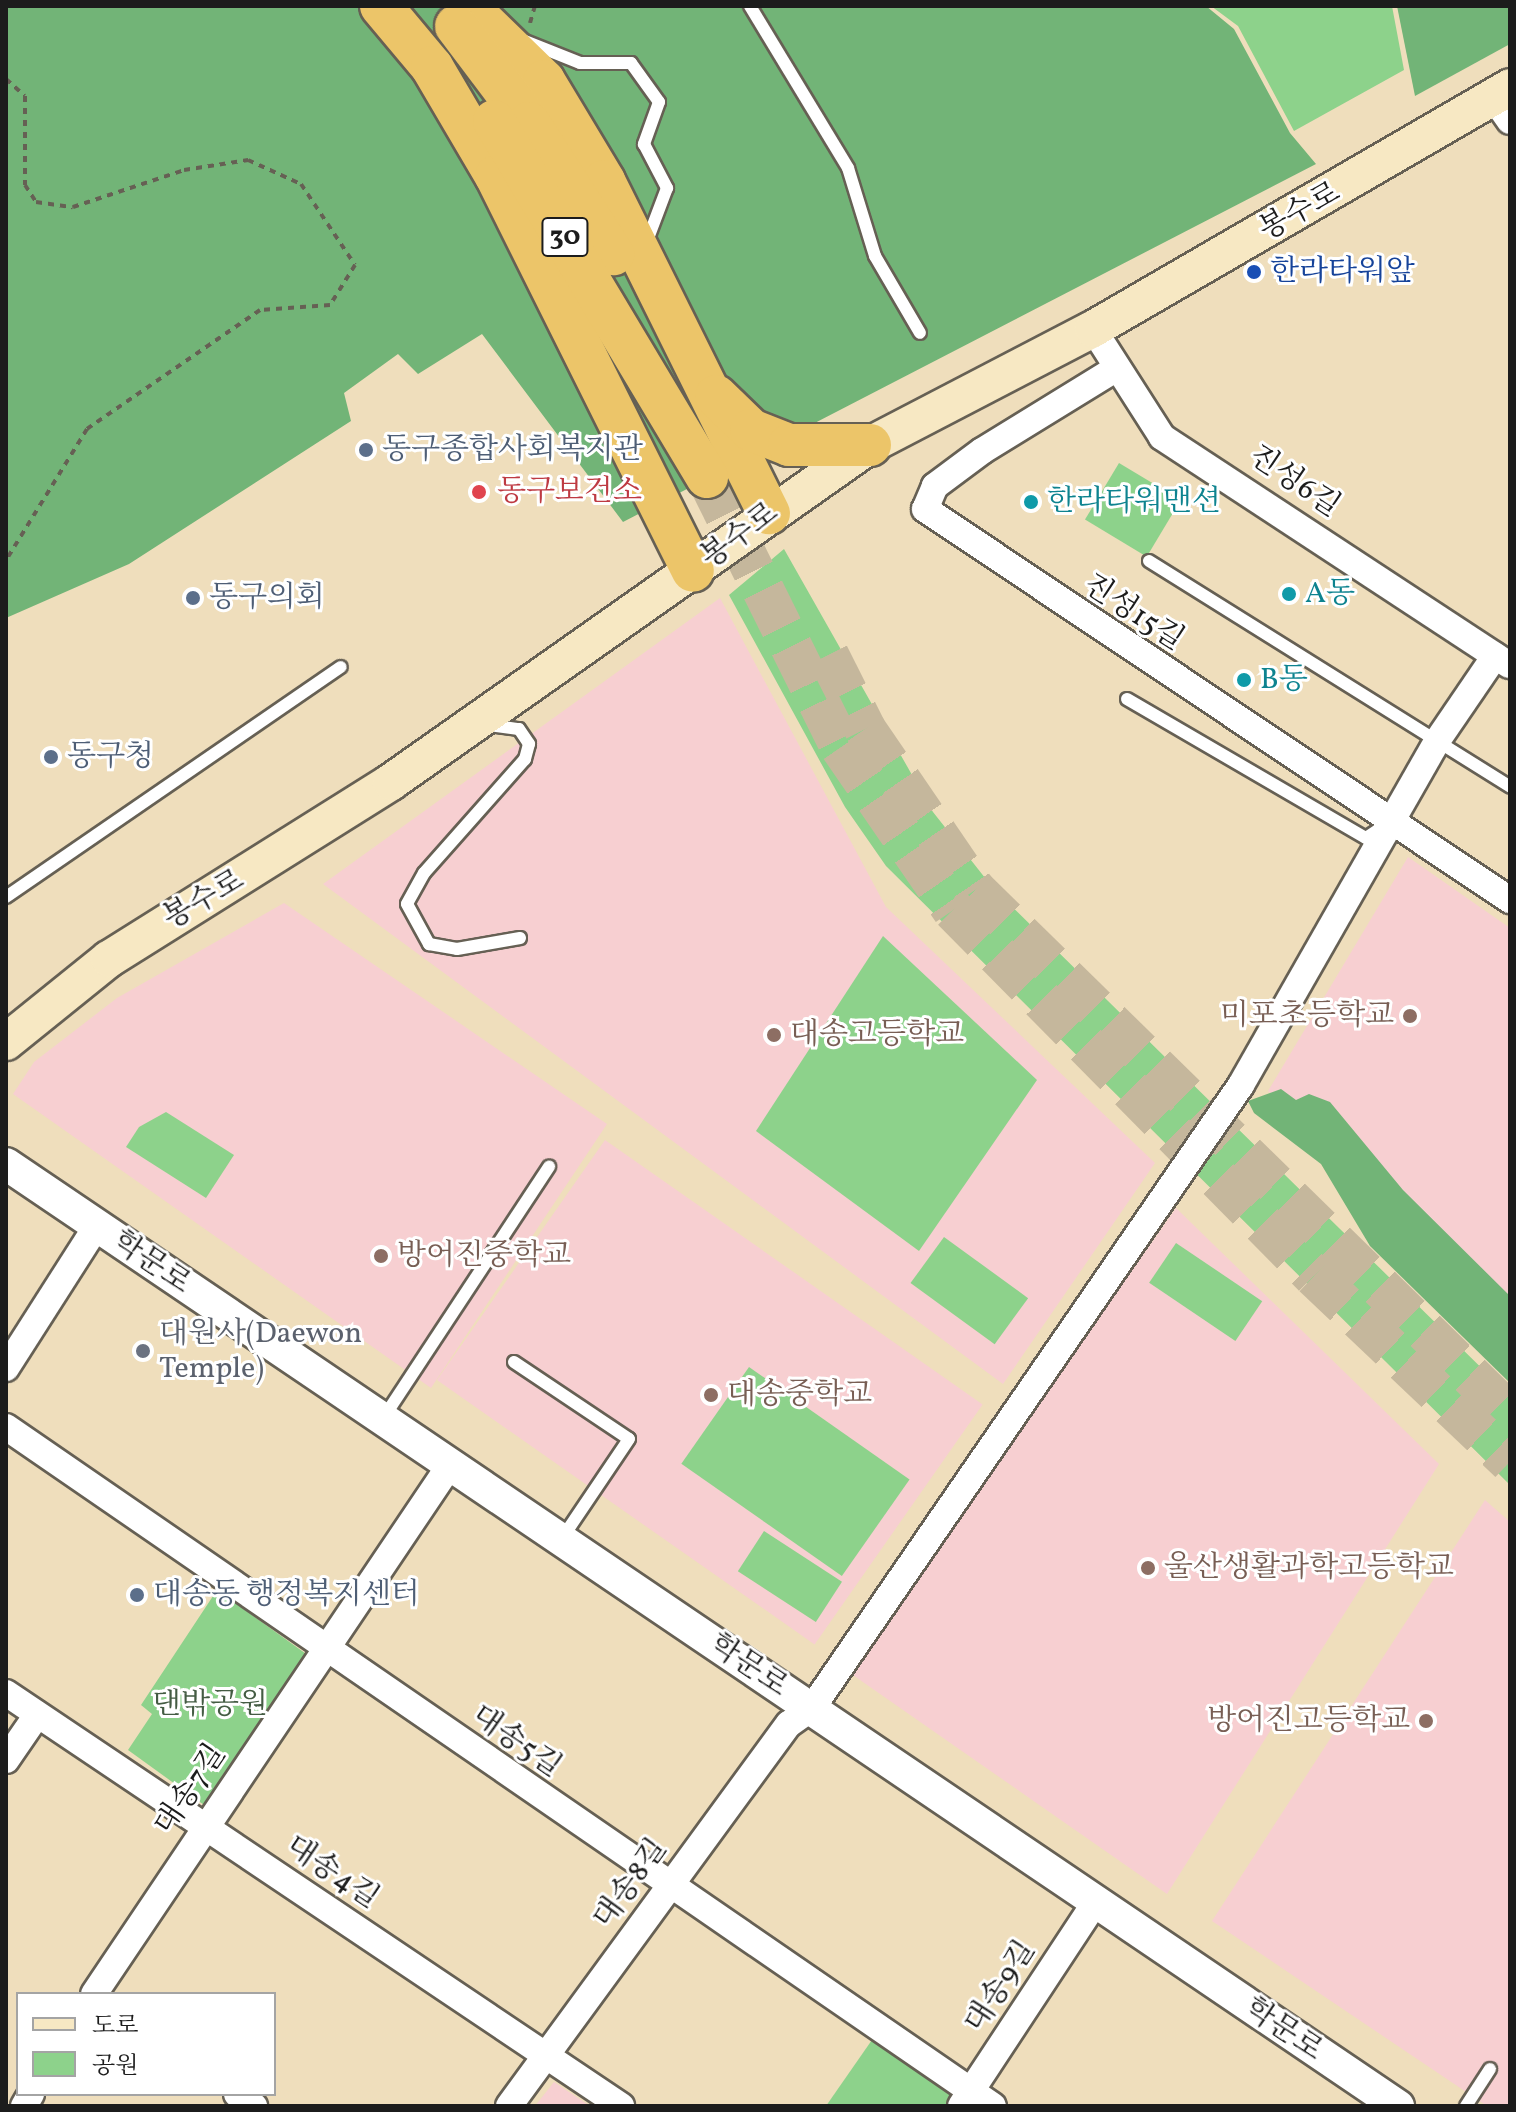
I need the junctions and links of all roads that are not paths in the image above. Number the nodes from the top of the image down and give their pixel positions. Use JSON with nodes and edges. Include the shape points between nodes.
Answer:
{"nodes":[{"id":1,"x":381,"y":6,"type":"edge"},
{"id":2,"x":411,"y":6,"type":"edge"},
{"id":3,"x":750,"y":6,"type":"edge"},
{"id":4,"x":461,"y":10,"type":"edge"},
{"id":5,"x":1504,"y":102,"type":"edge"},
{"id":6,"x":643,"y":268,"type":"junction"},
{"id":7,"x":1093,"y":329,"type":"junction"},
{"id":8,"x":920,"y":333,"type":"dead end"},
{"id":9,"x":1117,"y":368,"type":"junction"},
{"id":10,"x":705,"y":385,"type":"junction"},
{"id":11,"x":870,"y":445,"type":"junction"},
{"id":12,"x":769,"y":513,"type":"junction"},
{"id":13,"x":1149,"y":561,"type":"dead end"},
{"id":14,"x":693,"y":571,"type":"junction"},
{"id":15,"x":1503,"y":661,"type":"edge"},
{"id":16,"x":341,"y":667,"type":"dead end"},
{"id":17,"x":1127,"y":699,"type":"dead end"},
{"id":18,"x":474,"y":726,"type":"junction"},
{"id":19,"x":1437,"y":741,"type":"junction"},
{"id":20,"x":1510,"y":787,"type":"edge"},
{"id":21,"x":1391,"y":821,"type":"junction"},
{"id":22,"x":6,"y":897,"type":"edge"},
{"id":23,"x":1510,"y":900,"type":"edge"},
{"id":24,"x":520,"y":938,"type":"dead end"},
{"id":25,"x":6,"y":1042,"type":"edge"},
{"id":26,"x":6,"y":1164,"type":"edge"},
{"id":27,"x":549,"y":1167,"type":"dead end"},
{"id":28,"x":96,"y":1227,"type":"junction"},
{"id":29,"x":514,"y":1362,"type":"dead end"},
{"id":30,"x":6,"y":1368,"type":"edge"},
{"id":31,"x":383,"y":1419,"type":"junction"},
{"id":32,"x":6,"y":1427,"type":"edge"},
{"id":33,"x":450,"y":1465,"type":"junction"},
{"id":34,"x":561,"y":1540,"type":"junction"},
{"id":35,"x":325,"y":1649,"type":"junction"},
{"id":36,"x":6,"y":1693,"type":"edge"},
{"id":37,"x":812,"y":1708,"type":"junction"},
{"id":38,"x":37,"y":1715,"type":"junction"},
{"id":39,"x":6,"y":1760,"type":"edge"},
{"id":40,"x":205,"y":1827,"type":"junction"},
{"id":41,"x":667,"y":1885,"type":"junction"},
{"id":42,"x":1095,"y":1903,"type":"junction"},
{"id":43,"x":95,"y":1992,"type":"edge"},
{"id":44,"x":548,"y":2056,"type":"junction"},
{"id":45,"x":1490,"y":2069,"type":"dead end"},
{"id":46,"x":975,"y":2101,"type":"edge"},
{"id":47,"x":509,"y":2106,"type":"edge"},
{"id":48,"x":621,"y":2106,"type":"edge"},
{"id":49,"x":1398,"y":2106,"type":"edge"},
{"id":50,"x":1466,"y":2106,"type":"edge"}],
"edges":[{"from":1,"to":14,"type":"highway","via":[[432,67],[496,176]]},
{"from":2,"to":4,"type":"highway","number":"30","via":[[508,141],[721,474],[628,278]]},
{"from":3,"to":8,"type":"lane","via":[[848,168],[875,256]]},
{"from":4,"to":6,"type":"highway","via":[[544,81],[604,181]]},
{"from":4,"to":6,"type":"lane","via":[[580,63],[631,63],[659,102],[644,144],[667,188],[649,226]]},
{"from":5,"to":7,"type":"main road","name":"봉수로"},
{"from":6,"to":10,"type":"highway"},
{"from":7,"to":9,"type":"street","name":"진성6길"},
{"from":7,"to":11,"type":"main road","name":"봉수로"},
{"from":9,"to":15,"type":"street","name":"진성6길","via":[[1162,437]]},
{"from":9,"to":21,"type":"street","name":"진성15길","via":[[982,451],[935,486],[925,509]]},
{"from":10,"to":11,"type":"highway","via":[[751,430],[789,445]]},
{"from":10,"to":12,"type":"highway"},
{"from":11,"to":12,"type":"main road","name":"봉수로"},
{"from":12,"to":14,"type":"main road","name":"봉수로"},
{"from":13,"to":19,"type":"lane"},
{"from":14,"to":18,"type":"main road","name":"봉수로"},
{"from":15,"to":19,"type":"street","name":"진성6길"},
{"from":16,"to":22,"type":"lane"},
{"from":17,"to":21,"type":"lane","via":[[1366,838]]},
{"from":18,"to":24,"type":"lane","via":[[519,729],[529,744],[525,759],[424,873],[407,904],[429,944],[457,949]]},
{"from":18,"to":25,"type":"main road","name":"봉수로","via":[[109,959]]},
{"from":19,"to":20,"type":"lane"},
{"from":19,"to":21,"type":"street","name":"진성6길"},
{"from":21,"to":23,"type":"street","name":"진성15길"},
{"from":21,"to":37,"type":"street","name":"대송8길","via":[[1318,962],[1241,1085]]},
{"from":26,"to":28,"type":"street","name":"학문로"},
{"from":27,"to":31,"type":"lane"},
{"from":28,"to":30,"type":"street","name":"학문로"},
{"from":28,"to":31,"type":"street","name":"학문로"},
{"from":29,"to":34,"type":"lane","via":[[629,1439]]},
{"from":31,"to":33,"type":"street","name":"학문로"},
{"from":32,"to":35,"type":"street","name":"대송5길"},
{"from":33,"to":34,"type":"street","name":"학문로"},
{"from":33,"to":35,"type":"street","name":"대송7길"},
{"from":34,"to":37,"type":"street","name":"학문로"},
{"from":35,"to":40,"type":"street","name":"대송7길"},
{"from":35,"to":41,"type":"street","name":"대송5길"},
{"from":36,"to":38,"type":"street","name":"대송4길"},
{"from":37,"to":41,"type":"street","name":"대송8길","via":[[789,1724]]},
{"from":37,"to":42,"type":"street","name":"학문로"},
{"from":38,"to":39,"type":"street"},
{"from":38,"to":40,"type":"street","name":"대송4길"},
{"from":40,"to":43,"type":"street","name":"대송7길"},
{"from":40,"to":44,"type":"street","name":"대송4길"},
{"from":41,"to":44,"type":"street","name":"대송8길"},
{"from":41,"to":46,"type":"street","name":"대송5길"},
{"from":42,"to":46,"type":"street","name":"대송9길"},
{"from":42,"to":49,"type":"street","name":"학문로"},
{"from":44,"to":47,"type":"street","name":"대송8길"},
{"from":44,"to":48,"type":"street","name":"대송4길"},
{"from":45,"to":50,"type":"lane"}]}
